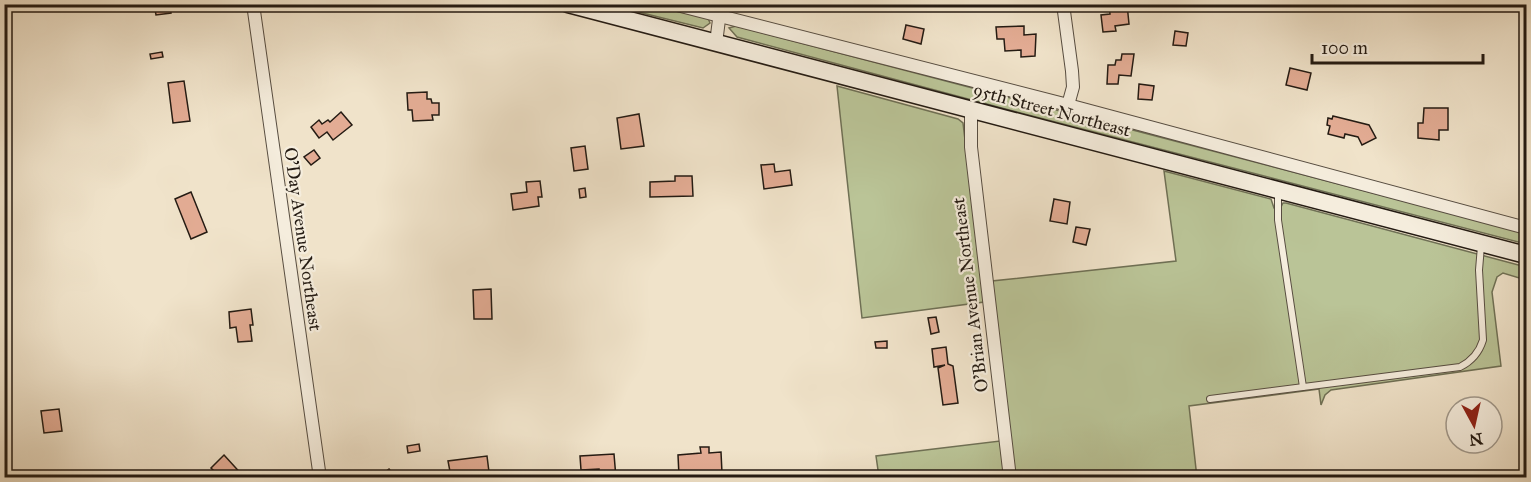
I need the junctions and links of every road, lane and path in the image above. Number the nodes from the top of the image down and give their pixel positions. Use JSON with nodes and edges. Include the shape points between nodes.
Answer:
{"nodes":[{"id":1,"x":253,"y":4,"type":"edge"},
{"id":2,"x":568,"y":4,"type":"edge"},
{"id":3,"x":673,"y":4,"type":"edge"},
{"id":4,"x":1063,"y":4,"type":"edge"},
{"id":5,"x":721,"y":10,"type":"edge"},
{"id":6,"x":716,"y":43,"type":"junction"},
{"id":7,"x":1068,"y":105,"type":"junction"},
{"id":8,"x":971,"y":109,"type":"junction"},
{"id":9,"x":1278,"y":189,"type":"junction"},
{"id":10,"x":1527,"y":228,"type":"edge"},
{"id":11,"x":1481,"y":243,"type":"junction"},
{"id":12,"x":1527,"y":255,"type":"edge"},
{"id":13,"x":1303,"y":387,"type":"junction"},
{"id":14,"x":1210,"y":399,"type":"dead end"},
{"id":15,"x":320,"y":477,"type":"edge"},
{"id":16,"x":1010,"y":477,"type":"edge"}],
"edges":[{"from":1,"to":15,"type":"street","name":"O'Day Avenue Northeast"},
{"from":2,"to":6,"type":"main road","name":"95th Street Northeast"},
{"from":3,"to":5,"type":"street"},
{"from":4,"to":7,"type":"street","via":[[1072,71]]},
{"from":5,"to":6,"type":"street"},
{"from":5,"to":7,"type":"street"},
{"from":6,"to":8,"type":"main road","name":"95th Street Northeast"},
{"from":7,"to":10,"type":"street"},
{"from":8,"to":9,"type":"main road","name":"95th Street Northeast"},
{"from":8,"to":16,"type":"street","name":"O'Brian Avenue Northeast","via":[[971,147]]},
{"from":9,"to":11,"type":"main road","name":"95th Street Northeast"},
{"from":9,"to":13,"type":"lane","via":[[1278,220]]},
{"from":11,"to":12,"type":"main road","name":"95th Street Northeast"},
{"from":11,"to":13,"type":"lane","via":[[1483,340],[1474,358],[1460,367]]},
{"from":13,"to":14,"type":"lane"}]}
